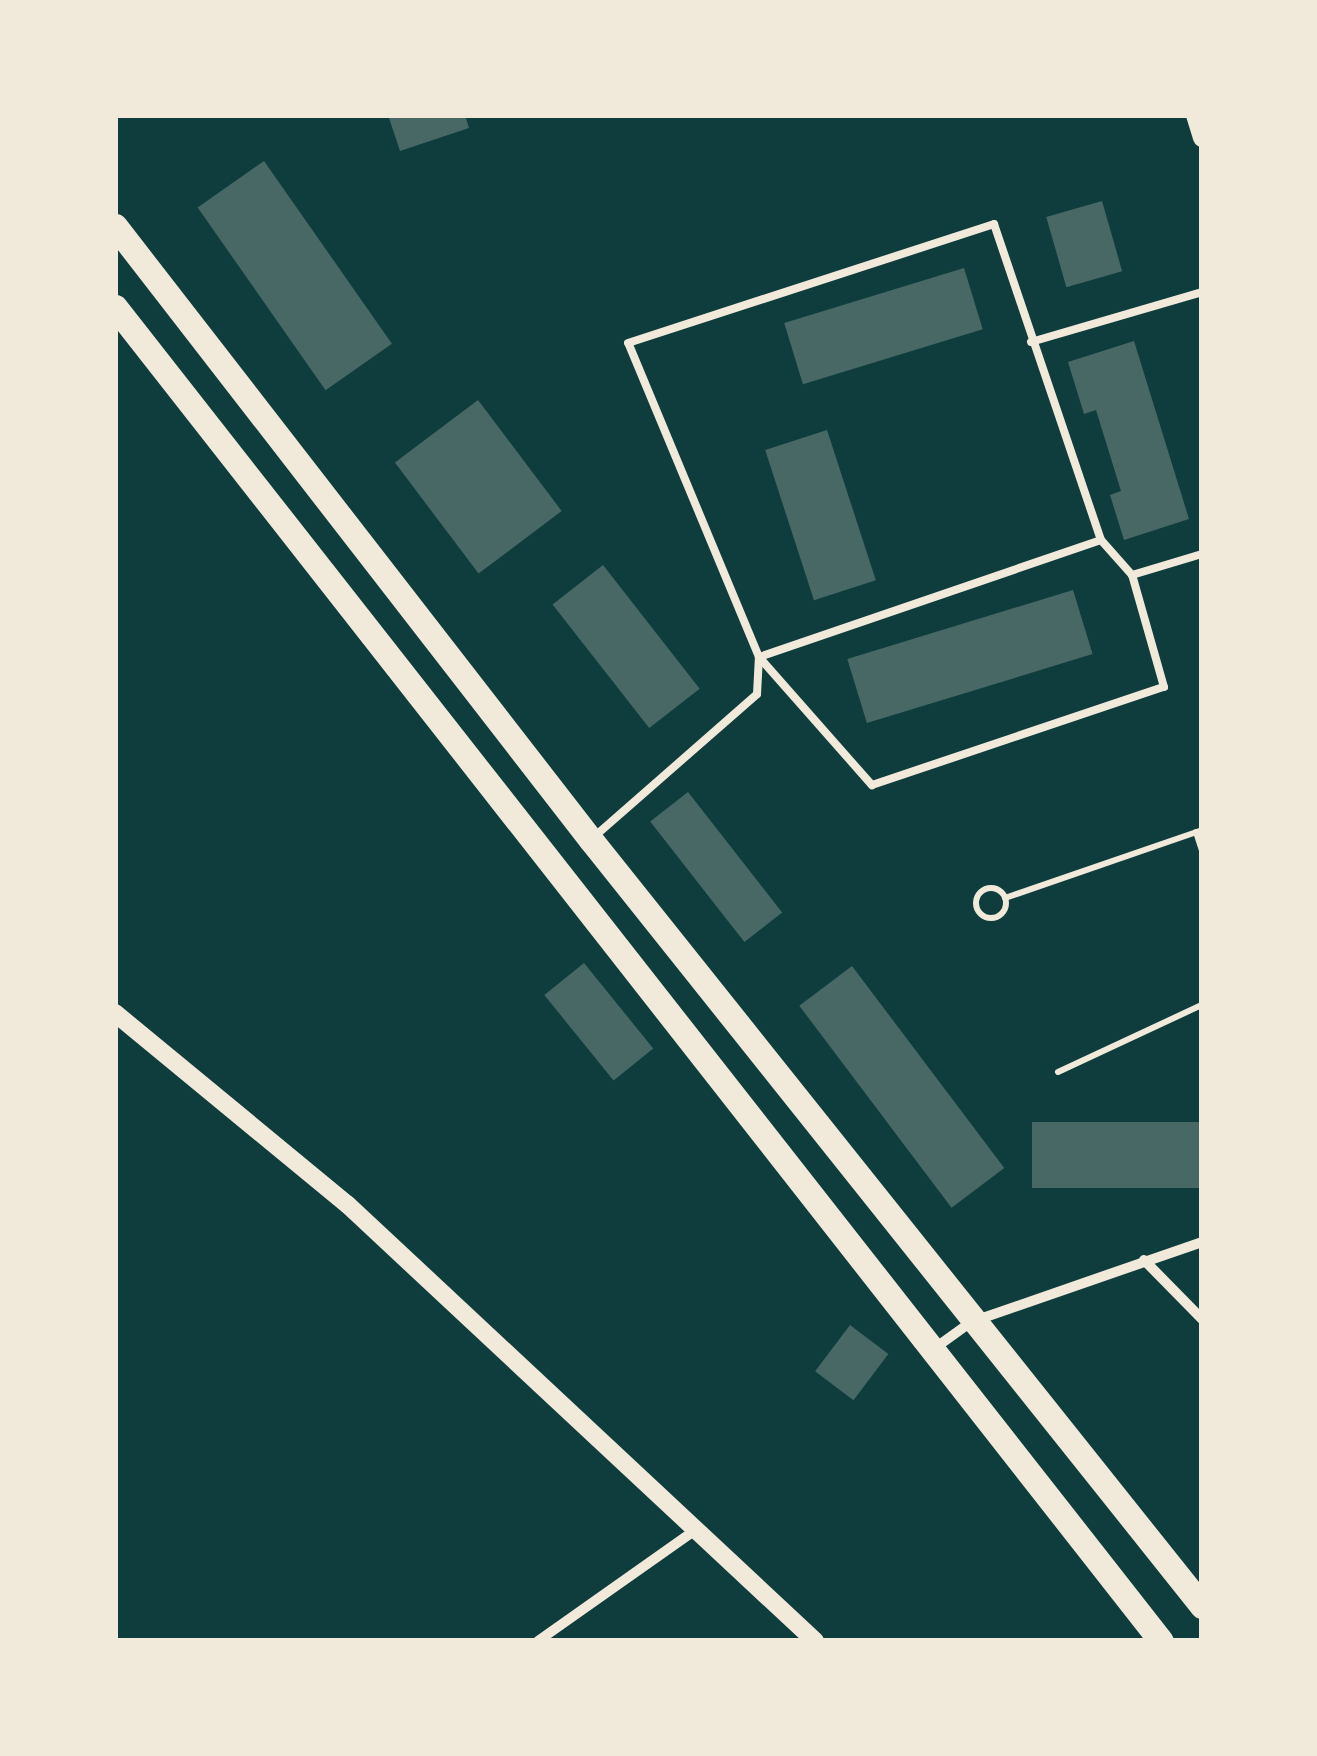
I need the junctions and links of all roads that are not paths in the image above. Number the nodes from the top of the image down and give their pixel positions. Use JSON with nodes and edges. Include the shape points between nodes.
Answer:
{"nodes":[{"id":1,"x":1195,"y":115,"type":"edge"},
{"id":2,"x":1202,"y":138,"type":"edge"},
{"id":3,"x":115,"y":226,"type":"edge"},
{"id":4,"x":1202,"y":292,"type":"edge"},
{"id":5,"x":115,"y":307,"type":"edge"},
{"id":6,"x":1031,"y":342,"type":"junction"},
{"id":7,"x":1102,"y":540,"type":"junction"},
{"id":8,"x":1202,"y":554,"type":"edge"},
{"id":9,"x":1132,"y":575,"type":"junction"},
{"id":10,"x":759,"y":658,"type":"junction"},
{"id":11,"x":591,"y":840,"type":"junction"},
{"id":12,"x":115,"y":1013,"type":"edge"},
{"id":13,"x":1202,"y":1242,"type":"edge"},
{"id":14,"x":1144,"y":1260,"type":"junction"},
{"id":15,"x":1202,"y":1319,"type":"edge"},
{"id":16,"x":970,"y":1322,"type":"junction"},
{"id":17,"x":931,"y":1350,"type":"junction"},
{"id":18,"x":694,"y":1531,"type":"junction"},
{"id":19,"x":1202,"y":1606,"type":"edge"},
{"id":20,"x":538,"y":1641,"type":"edge"},
{"id":21,"x":815,"y":1641,"type":"edge"},
{"id":22,"x":1161,"y":1641,"type":"edge"}],
"edges":[{"from":1,"to":2,"type":"street"},
{"from":3,"to":11,"type":"main road"},
{"from":4,"to":6,"type":"lane"},
{"from":5,"to":17,"type":"main road"},
{"from":6,"to":7,"type":"lane"},
{"from":6,"to":10,"type":"lane","via":[[994,224],[628,343]]},
{"from":7,"to":9,"type":"lane"},
{"from":7,"to":10,"type":"lane"},
{"from":8,"to":9,"type":"lane"},
{"from":9,"to":10,"type":"lane","via":[[1164,687],[872,784]]},
{"from":10,"to":11,"type":"lane","via":[[757,694]]},
{"from":11,"to":16,"type":"main road"},
{"from":12,"to":18,"type":"street","via":[[348,1205]]},
{"from":13,"to":14,"type":"street"},
{"from":14,"to":15,"type":"street"},
{"from":14,"to":16,"type":"street"},
{"from":16,"to":17,"type":"street"},
{"from":16,"to":19,"type":"main road"},
{"from":17,"to":22,"type":"main road"},
{"from":18,"to":20,"type":"street"},
{"from":18,"to":21,"type":"street"}]}
